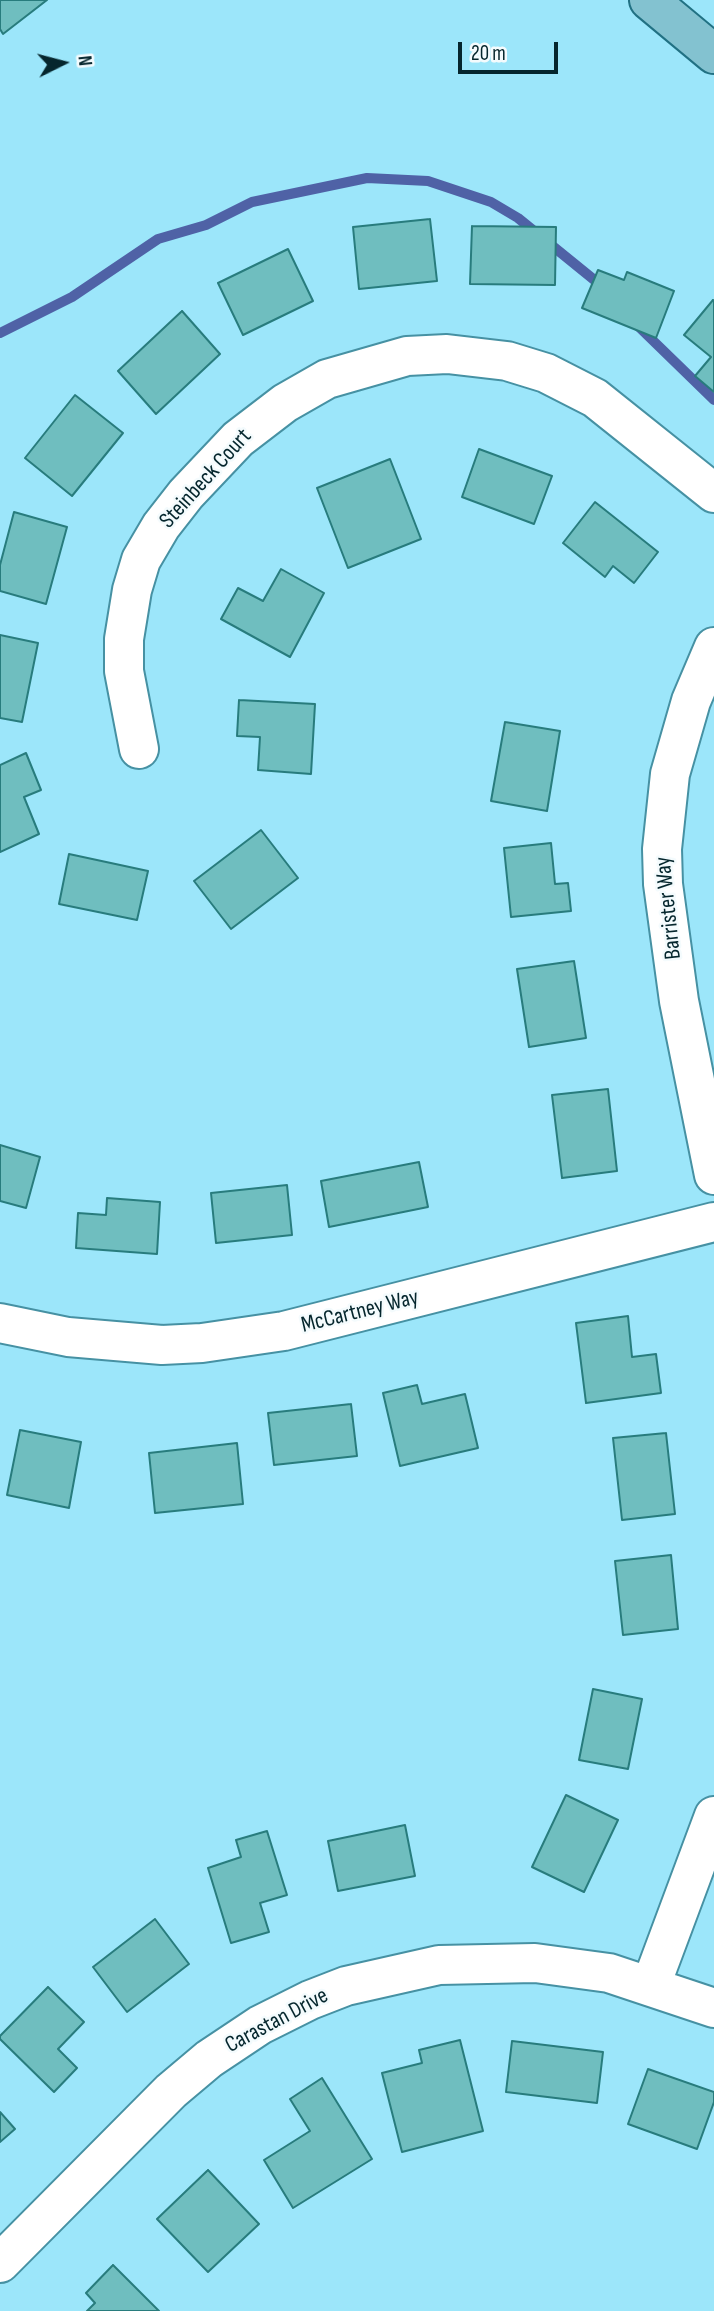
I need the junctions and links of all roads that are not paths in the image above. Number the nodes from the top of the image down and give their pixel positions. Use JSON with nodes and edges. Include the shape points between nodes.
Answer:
{"nodes":[{"id":1,"x":649,"y":0,"type":"edge"},
{"id":2,"x":714,"y":54,"type":"edge"},
{"id":3,"x":714,"y":493,"type":"edge"},
{"id":4,"x":714,"y":647,"type":"edge"},
{"id":5,"x":139,"y":749,"type":"dead end"},
{"id":6,"x":714,"y":1175,"type":"edge"},
{"id":7,"x":714,"y":1222,"type":"edge"},
{"id":8,"x":0,"y":1323,"type":"edge"},
{"id":9,"x":714,"y":1816,"type":"edge"},
{"id":10,"x":651,"y":1985,"type":"junction"},
{"id":11,"x":714,"y":2008,"type":"edge"},
{"id":12,"x":0,"y":2263,"type":"edge"}],
"edges":[{"from":1,"to":2,"type":"main road"},
{"from":3,"to":5,"type":"street","name":"Steinbeck Court","via":[[595,398],[546,373],[507,361],[447,354],[407,356],[327,379],[237,439],[186,494],[141,560],[124,639],[124,671]]},
{"from":4,"to":6,"type":"street","name":"Barrister Way","via":[[691,701],[670,774],[662,849],[679,1001]]},
{"from":7,"to":8,"type":"street","name":"McCartney Way","via":[[284,1331],[230,1339],[148,1344],[68,1338]]},
{"from":9,"to":10,"type":"street"},
{"from":10,"to":11,"type":"street","name":"Carastan Drive"},
{"from":10,"to":12,"type":"street","name":"Carastan Drive","via":[[610,1973],[496,1961],[439,1965],[346,1986],[310,2000],[260,2025],[209,2059]]}]}
